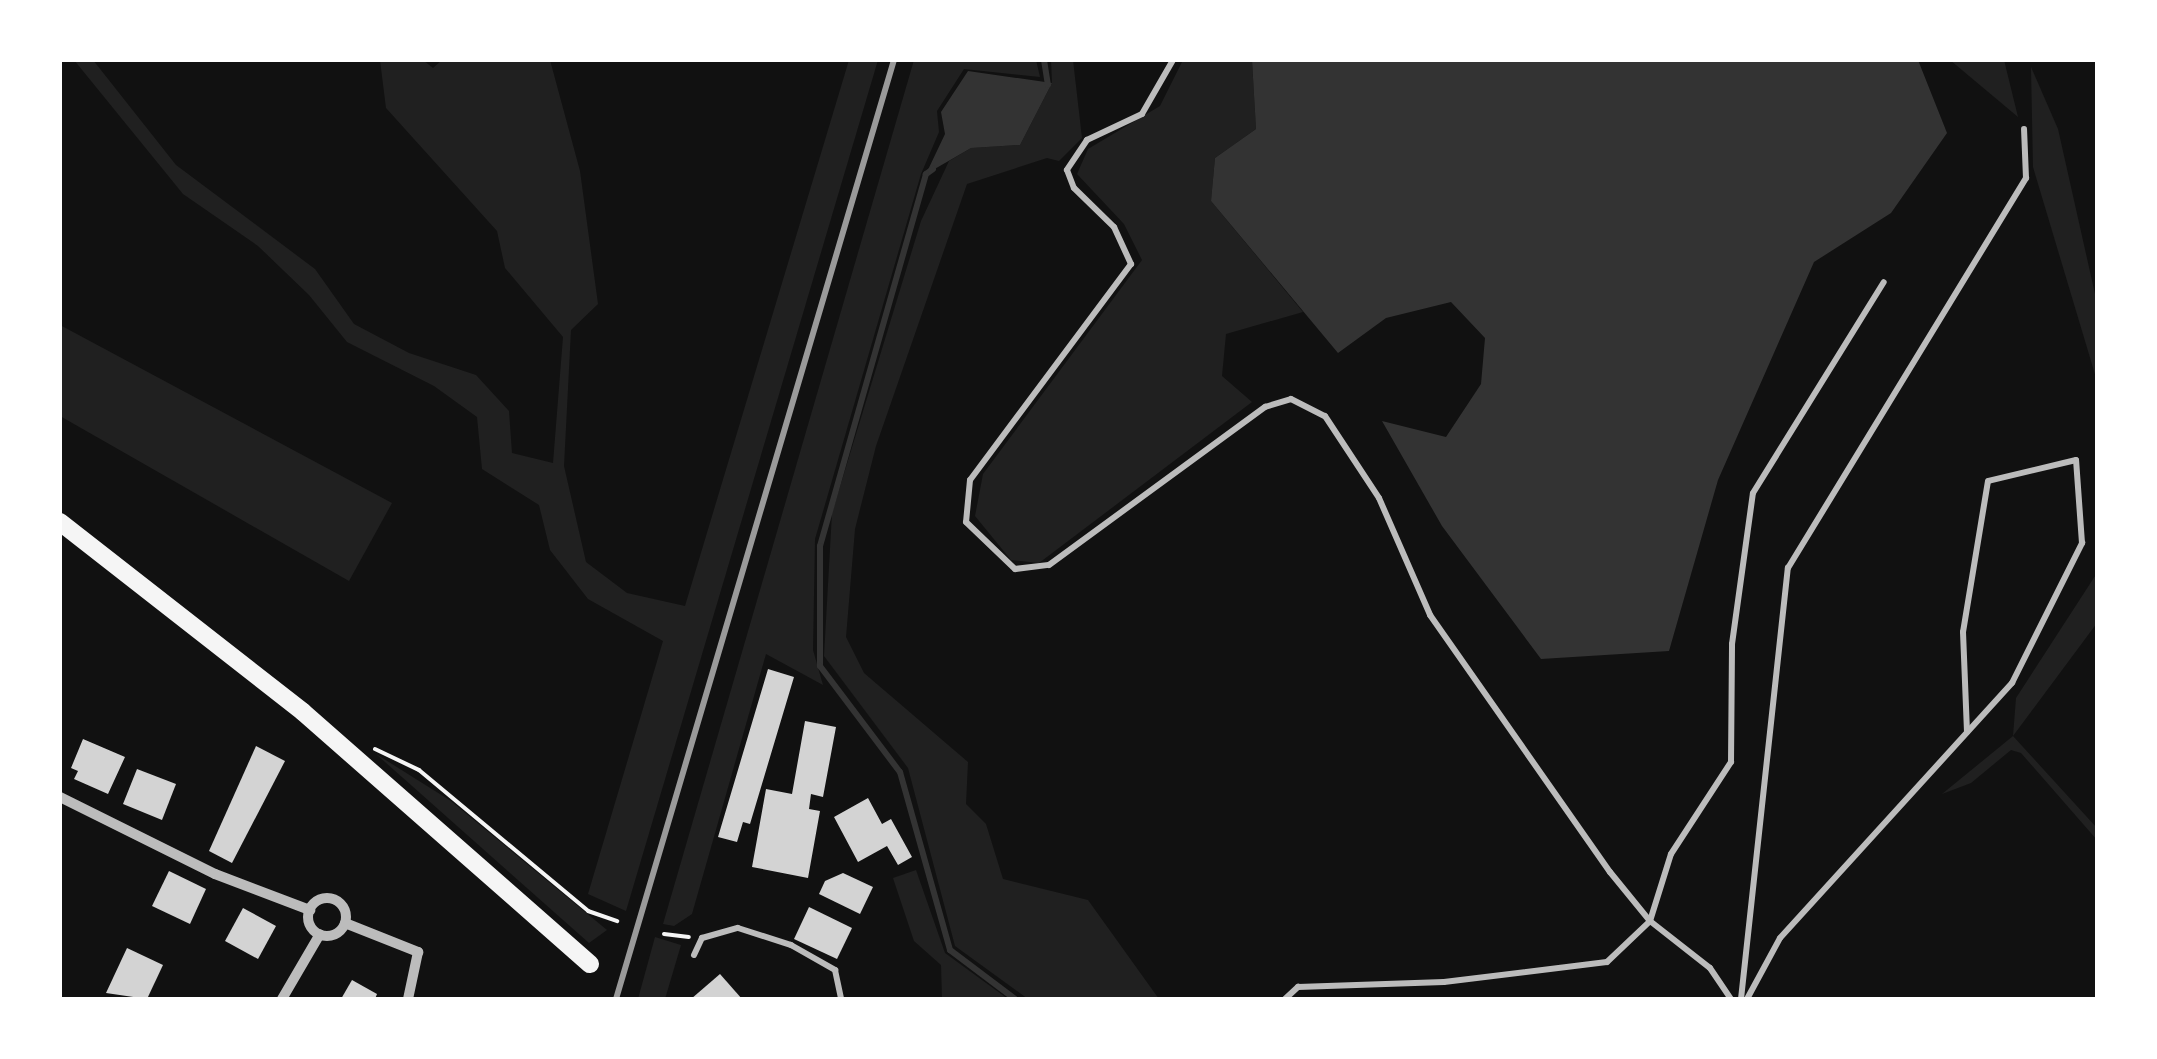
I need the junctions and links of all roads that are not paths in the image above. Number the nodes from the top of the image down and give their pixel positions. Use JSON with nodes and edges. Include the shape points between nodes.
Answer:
{"nodes":[{"id":1,"x":1172,"y":60,"type":"edge"},
{"id":2,"x":2024,"y":129,"type":"dead end"},
{"id":3,"x":1884,"y":282,"type":"dead end"},
{"id":4,"x":60,"y":522,"type":"edge"},
{"id":5,"x":1966,"y":732,"type":"junction"},
{"id":6,"x":60,"y":797,"type":"edge"},
{"id":7,"x":310,"y":910,"type":"junction"},
{"id":8,"x":1650,"y":921,"type":"junction"},
{"id":9,"x":345,"y":923,"type":"junction"},
{"id":10,"x":320,"y":934,"type":"junction"},
{"id":11,"x":694,"y":955,"type":"dead end"},
{"id":12,"x":590,"y":964,"type":"dead end"},
{"id":13,"x":282,"y":999,"type":"edge"},
{"id":14,"x":408,"y":999,"type":"edge"},
{"id":15,"x":841,"y":999,"type":"edge"},
{"id":16,"x":1285,"y":999,"type":"edge"},
{"id":17,"x":1731,"y":999,"type":"edge"},
{"id":18,"x":1744,"y":999,"type":"edge"}],
"edges":[{"from":1,"to":8,"type":"lane","via":[[1142,114],[1087,140],[1067,170],[1074,188],[1114,227],[1131,264],[970,480],[966,522],[1014,569],[1049,565],[1265,406],[1291,399],[1324,416],[1380,498],[1430,615]]},
{"from":2,"to":18,"type":"lane","via":[[2026,178],[1788,568]]},
{"from":3,"to":8,"type":"lane","via":[[1753,493],[1732,644],[1731,762],[1671,854]]},
{"from":4,"to":12,"type":"main road","via":[[340,744]]},
{"from":5,"to":5,"type":"lane","via":[[2012,683],[2082,543],[2076,460],[1988,482],[1964,632]]},
{"from":5,"to":18,"type":"lane","via":[[1780,938]]},
{"from":6,"to":7,"type":"street","via":[[215,874]]},
{"from":7,"to":9,"type":"street","via":[[323,898],[335,900]]},
{"from":7,"to":10,"type":"street"},
{"from":8,"to":16,"type":"lane","via":[[1606,962],[1444,982],[1298,987]]},
{"from":8,"to":17,"type":"lane","via":[[1710,968]]},
{"from":9,"to":10,"type":"street","via":[[334,934]]},
{"from":9,"to":14,"type":"street","via":[[418,952]]},
{"from":10,"to":13,"type":"street"},
{"from":11,"to":15,"type":"lane","via":[[702,938],[738,928],[791,945],[836,970]]}]}
